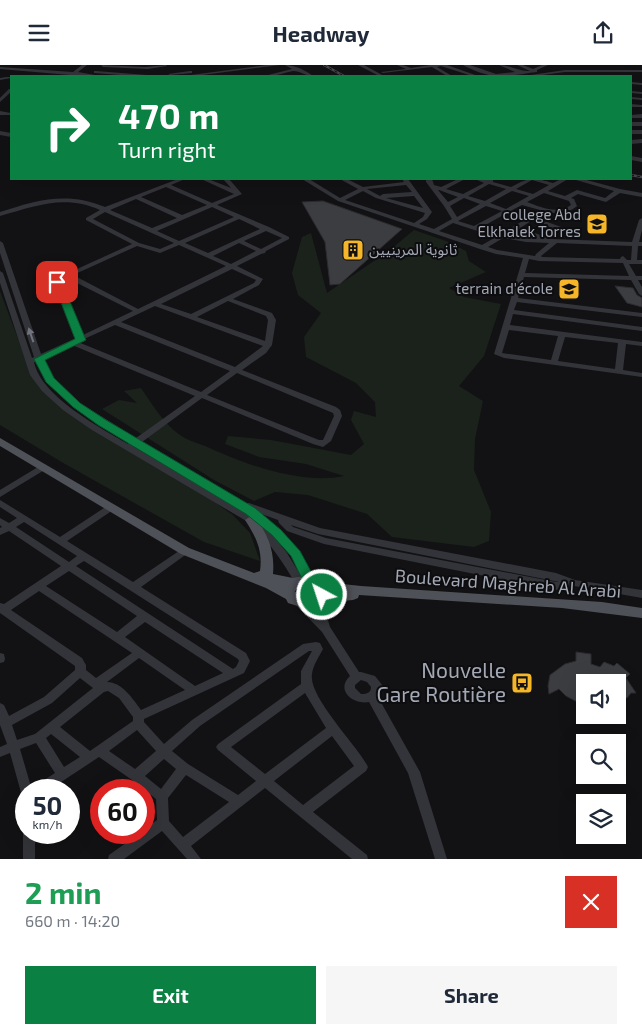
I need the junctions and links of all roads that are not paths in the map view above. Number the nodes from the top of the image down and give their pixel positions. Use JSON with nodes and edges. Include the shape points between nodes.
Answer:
{"nodes":[{"id":1,"x":44,"y":65,"type":"edge"},
{"id":2,"x":67,"y":65,"type":"edge"},
{"id":3,"x":85,"y":65,"type":"edge"},
{"id":4,"x":103,"y":65,"type":"edge"},
{"id":5,"x":165,"y":65,"type":"edge"},
{"id":6,"x":211,"y":65,"type":"edge"},
{"id":7,"x":250,"y":65,"type":"edge"},
{"id":8,"x":278,"y":65,"type":"edge"},
{"id":9,"x":287,"y":65,"type":"edge"},
{"id":10,"x":360,"y":65,"type":"edge"},
{"id":11,"x":401,"y":65,"type":"edge"},
{"id":12,"x":441,"y":65,"type":"edge"},
{"id":13,"x":465,"y":65,"type":"edge"},
{"id":14,"x":490,"y":65,"type":"edge"},
{"id":15,"x":546,"y":65,"type":"edge"},
{"id":16,"x":569,"y":65,"type":"edge"},
{"id":17,"x":504,"y":66,"type":"edge"},
{"id":18,"x":524,"y":66,"type":"edge"},
{"id":19,"x":147,"y":67,"type":"edge"},
{"id":20,"x":434,"y":67,"type":"junction"},
{"id":21,"x":608,"y":67,"type":"edge"},
{"id":22,"x":0,"y":68,"type":"edge"},
{"id":23,"x":584,"y":68,"type":"edge"},
{"id":24,"x":16,"y":69,"type":"junction"},
{"id":25,"x":298,"y":69,"type":"junction"},
{"id":26,"x":411,"y":69,"type":"junction"},
{"id":27,"x":478,"y":69,"type":"junction"},
{"id":28,"x":642,"y":69,"type":"edge"},
{"id":29,"x":535,"y":70,"type":"junction"},
{"id":30,"x":599,"y":70,"type":"junction"},
{"id":31,"x":37,"y":71,"type":"junction"},
{"id":32,"x":57,"y":72,"type":"junction"},
{"id":33,"x":220,"y":73,"type":"edge"},
{"id":34,"x":466,"y":73,"type":"junction"},
{"id":35,"x":627,"y":73,"type":"edge"},
{"id":36,"x":93,"y":74,"type":"edge"},
{"id":37,"x":381,"y":74,"type":"edge"},
{"id":38,"x":517,"y":74,"type":"junction"},
{"id":39,"x":542,"y":74,"type":"junction"},
{"id":40,"x":13,"y":75,"type":"edge"},
{"id":41,"x":31,"y":75,"type":"edge"},
{"id":42,"x":52,"y":75,"type":"edge"},
{"id":43,"x":72,"y":75,"type":"edge"},
{"id":44,"x":120,"y":75,"type":"edge"},
{"id":45,"x":171,"y":75,"type":"edge"},
{"id":46,"x":197,"y":75,"type":"edge"},
{"id":47,"x":244,"y":75,"type":"dead end"},
{"id":48,"x":271,"y":75,"type":"edge"},
{"id":49,"x":309,"y":75,"type":"edge"},
{"id":50,"x":448,"y":75,"type":"edge"},
{"id":51,"x":473,"y":75,"type":"edge"},
{"id":52,"x":495,"y":75,"type":"edge"},
{"id":53,"x":508,"y":75,"type":"edge"},
{"id":54,"x":528,"y":75,"type":"edge"},
{"id":55,"x":546,"y":75,"type":"edge"},
{"id":56,"x":642,"y":75,"type":"edge"},
{"id":57,"x":10,"y":93,"type":"edge"},
{"id":58,"x":640,"y":99,"type":"edge"},
{"id":59,"x":0,"y":100,"type":"edge"},
{"id":60,"x":637,"y":105,"type":"edge"},
{"id":61,"x":0,"y":133,"type":"edge"},
{"id":62,"x":10,"y":133,"type":"edge"},
{"id":63,"x":179,"y":180,"type":"edge"},
{"id":64,"x":206,"y":180,"type":"edge"},
{"id":65,"x":227,"y":180,"type":"edge"},
{"id":66,"x":307,"y":180,"type":"edge"},
{"id":67,"x":345,"y":180,"type":"edge"},
{"id":68,"x":429,"y":180,"type":"edge"},
{"id":69,"x":460,"y":180,"type":"edge"},
{"id":70,"x":482,"y":180,"type":"edge"},
{"id":71,"x":493,"y":180,"type":"edge"},
{"id":72,"x":528,"y":180,"type":"edge"},
{"id":73,"x":538,"y":180,"type":"edge"},
{"id":74,"x":563,"y":180,"type":"edge"},
{"id":75,"x":581,"y":180,"type":"edge"},
{"id":76,"x":407,"y":181,"type":"edge"},
{"id":77,"x":489,"y":182,"type":"junction"},
{"id":78,"x":166,"y":185,"type":"junction"},
{"id":79,"x":554,"y":185,"type":"junction"},
{"id":80,"x":432,"y":186,"type":"junction"},
{"id":81,"x":360,"y":189,"type":"junction"},
{"id":82,"x":441,"y":189,"type":"junction"},
{"id":83,"x":510,"y":189,"type":"junction"},
{"id":84,"x":543,"y":191,"type":"junction"},
{"id":85,"x":617,"y":193,"type":"junction"},
{"id":86,"x":240,"y":194,"type":"junction"},
{"id":87,"x":416,"y":194,"type":"junction"},
{"id":88,"x":462,"y":196,"type":"junction"},
{"id":89,"x":136,"y":197,"type":"junction"},
{"id":90,"x":378,"y":197,"type":"junction"},
{"id":91,"x":534,"y":197,"type":"junction"},
{"id":92,"x":642,"y":197,"type":"edge"},
{"id":93,"x":566,"y":198,"type":"junction"},
{"id":94,"x":340,"y":200,"type":"junction"},
{"id":95,"x":485,"y":203,"type":"junction"},
{"id":96,"x":523,"y":203,"type":"junction"},
{"id":97,"x":213,"y":205,"type":"junction"},
{"id":98,"x":448,"y":205,"type":"junction"},
{"id":99,"x":106,"y":209,"type":"junction"},
{"id":100,"x":545,"y":210,"type":"junction"},
{"id":101,"x":507,"y":211,"type":"junction"},
{"id":102,"x":429,"y":212,"type":"junction"},
{"id":103,"x":0,"y":214,"type":"edge"},
{"id":104,"x":240,"y":217,"type":"junction"},
{"id":105,"x":184,"y":218,"type":"junction"},
{"id":106,"x":530,"y":219,"type":"junction"},
{"id":107,"x":453,"y":220,"type":"junction"},
{"id":108,"x":642,"y":220,"type":"edge"},
{"id":109,"x":414,"y":225,"type":"junction"},
{"id":110,"x":475,"y":228,"type":"junction"},
{"id":111,"x":515,"y":228,"type":"junction"},
{"id":112,"x":267,"y":229,"type":"junction"},
{"id":113,"x":562,"y":229,"type":"dead end"},
{"id":114,"x":153,"y":230,"type":"junction"},
{"id":115,"x":433,"y":232,"type":"junction"},
{"id":116,"x":640,"y":232,"type":"edge"},
{"id":117,"x":501,"y":236,"type":"junction"},
{"id":118,"x":239,"y":241,"type":"junction"},
{"id":119,"x":554,"y":242,"type":"junction"},
{"id":120,"x":182,"y":243,"type":"junction"},
{"id":121,"x":639,"y":243,"type":"edge"},
{"id":122,"x":0,"y":244,"type":"edge"},
{"id":123,"x":138,"y":244,"type":"junction"},
{"id":124,"x":482,"y":248,"type":"junction"},
{"id":125,"x":263,"y":252,"type":"junction"},
{"id":126,"x":209,"y":255,"type":"junction"},
{"id":127,"x":534,"y":257,"type":"junction"},
{"id":128,"x":624,"y":259,"type":"junction"},
{"id":129,"x":638,"y":260,"type":"edge"},
{"id":130,"x":233,"y":267,"type":"junction"},
{"id":131,"x":0,"y":273,"type":"edge"},
{"id":132,"x":67,"y":275,"type":"junction"},
{"id":133,"x":523,"y":275,"type":"junction"},
{"id":134,"x":633,"y":278,"type":"junction"},
{"id":135,"x":642,"y":278,"type":"edge"},
{"id":136,"x":642,"y":295,"type":"edge"},
{"id":137,"x":228,"y":299,"type":"junction"},
{"id":138,"x":515,"y":300,"type":"junction"},
{"id":139,"x":154,"y":305,"type":"junction"},
{"id":140,"x":139,"y":312,"type":"junction"},
{"id":141,"x":511,"y":312,"type":"junction"},
{"id":142,"x":642,"y":315,"type":"edge"},
{"id":143,"x":191,"y":317,"type":"junction"},
{"id":144,"x":117,"y":323,"type":"junction"},
{"id":145,"x":506,"y":327,"type":"junction"},
{"id":146,"x":642,"y":329,"type":"edge"},
{"id":147,"x":562,"y":334,"type":"junction"},
{"id":148,"x":77,"y":342,"type":"junction"},
{"id":149,"x":622,"y":342,"type":"junction"},
{"id":150,"x":642,"y":344,"type":"edge"},
{"id":151,"x":268,"y":345,"type":"junction"},
{"id":152,"x":39,"y":359,"type":"junction"},
{"id":153,"x":29,"y":361,"type":"junction"},
{"id":154,"x":554,"y":363,"type":"junction"},
{"id":155,"x":237,"y":369,"type":"junction"},
{"id":156,"x":619,"y":371,"type":"junction"},
{"id":157,"x":642,"y":375,"type":"edge"},
{"id":158,"x":202,"y":395,"type":"junction"},
{"id":159,"x":0,"y":441,"type":"edge"},
{"id":160,"x":131,"y":445,"type":"junction"},
{"id":161,"x":43,"y":467,"type":"junction"},
{"id":162,"x":0,"y":494,"type":"edge"},
{"id":163,"x":0,"y":503,"type":"edge"},
{"id":164,"x":239,"y":503,"type":"junction"},
{"id":165,"x":110,"y":508,"type":"junction"},
{"id":166,"x":24,"y":518,"type":"junction"},
{"id":167,"x":251,"y":520,"type":"junction"},
{"id":168,"x":3,"y":527,"type":"edge"},
{"id":169,"x":61,"y":541,"type":"junction"},
{"id":170,"x":185,"y":551,"type":"junction"},
{"id":171,"x":84,"y":556,"type":"junction"},
{"id":172,"x":68,"y":566,"type":"junction"},
{"id":173,"x":228,"y":568,"type":"junction"},
{"id":174,"x":266,"y":576,"type":"junction"},
{"id":175,"x":39,"y":586,"type":"junction"},
{"id":176,"x":134,"y":587,"type":"junction"},
{"id":177,"x":307,"y":589,"type":"junction"},
{"id":178,"x":642,"y":594,"type":"edge"},
{"id":179,"x":300,"y":603,"type":"joint"},
{"id":180,"x":2,"y":609,"type":"edge"},
{"id":181,"x":642,"y":613,"type":"edge"},
{"id":182,"x":145,"y":616,"type":"junction"},
{"id":183,"x":326,"y":629,"type":"junction"},
{"id":184,"x":117,"y":637,"type":"junction"},
{"id":185,"x":139,"y":653,"type":"junction"},
{"id":186,"x":80,"y":672,"type":"junction"},
{"id":187,"x":232,"y":675,"type":"junction"},
{"id":188,"x":356,"y":677,"type":"junction"},
{"id":189,"x":99,"y":686,"type":"junction"},
{"id":190,"x":307,"y":686,"type":"junction"},
{"id":191,"x":194,"y":691,"type":"junction"},
{"id":192,"x":372,"y":697,"type":"junction"},
{"id":193,"x":0,"y":708,"type":"edge"},
{"id":194,"x":139,"y":719,"type":"junction"},
{"id":195,"x":6,"y":723,"type":"junction"},
{"id":196,"x":52,"y":728,"type":"junction"},
{"id":197,"x":333,"y":729,"type":"junction"},
{"id":198,"x":39,"y":737,"type":"junction"},
{"id":199,"x":14,"y":748,"type":"junction"},
{"id":200,"x":162,"y":751,"type":"junction"},
{"id":201,"x":0,"y":752,"type":"edge"},
{"id":202,"x":94,"y":754,"type":"junction"},
{"id":203,"x":184,"y":768,"type":"junction"},
{"id":204,"x":63,"y":775,"type":"junction"},
{"id":205,"x":136,"y":776,"type":"junction"},
{"id":206,"x":22,"y":779,"type":"edge"},
{"id":207,"x":57,"y":779,"type":"edge"},
{"id":208,"x":263,"y":781,"type":"junction"},
{"id":209,"x":162,"y":797,"type":"junction"},
{"id":210,"x":238,"y":801,"type":"junction"},
{"id":211,"x":303,"y":811,"type":"junction"},
{"id":212,"x":163,"y":823,"type":"junction"},
{"id":213,"x":29,"y":844,"type":"edge"},
{"id":214,"x":182,"y":845,"type":"junction"},
{"id":215,"x":29,"y":859,"type":"edge"},
{"id":216,"x":114,"y":859,"type":"edge"},
{"id":217,"x":195,"y":859,"type":"edge"},
{"id":218,"x":362,"y":859,"type":"edge"},
{"id":219,"x":442,"y":859,"type":"edge"}],
"edges":[{"from":1,"to":31,"type":"street"},
{"from":2,"to":32,"type":"street"},
{"from":3,"to":43,"type":"street"},
{"from":4,"to":19,"type":"street"},
{"from":4,"to":36,"type":"street"},
{"from":5,"to":19,"type":"street"},
{"from":5,"to":45,"type":"street"},
{"from":6,"to":33,"type":"street"},
{"from":7,"to":33,"type":"street"},
{"from":8,"to":33,"type":"street"},
{"from":9,"to":25,"type":"street"},
{"from":10,"to":37,"type":"street"},
{"from":11,"to":26,"type":"street"},
{"from":11,"to":37,"type":"street"},
{"from":12,"to":20,"type":"street"},
{"from":12,"to":34,"type":"street"},
{"from":13,"to":27,"type":"street"},
{"from":14,"to":17,"type":"street"},
{"from":14,"to":27,"type":"street"},
{"from":15,"to":29,"type":"street"},
{"from":16,"to":23,"type":"street"},
{"from":16,"to":29,"type":"street"},
{"from":17,"to":38,"type":"street"},
{"from":17,"to":54,"type":"street"},
{"from":18,"to":29,"type":"street"},
{"from":20,"to":26,"type":"street"},
{"from":20,"to":50,"type":"street"},
{"from":21,"to":23,"type":"street"},
{"from":21,"to":28,"type":"street"},
{"from":21,"to":30,"type":"street"},
{"from":21,"to":35,"type":"street"},
{"from":22,"to":24,"type":"street"},
{"from":23,"to":30,"type":"street"},
{"from":23,"to":39,"type":"street"},
{"from":24,"to":31,"type":"street"},
{"from":24,"to":40,"type":"street"},
{"from":25,"to":48,"type":"street"},
{"from":25,"to":49,"type":"street"},
{"from":26,"to":37,"type":"street"},
{"from":27,"to":34,"type":"street"},
{"from":27,"to":52,"type":"street"},
{"from":28,"to":35,"type":"street"},
{"from":29,"to":39,"type":"street"},
{"from":29,"to":54,"type":"street"},
{"from":30,"to":35,"type":"street","via":[[603,75]]},
{"from":31,"to":32,"type":"street"},
{"from":31,"to":41,"type":"street"},
{"from":32,"to":42,"type":"street"},
{"from":32,"to":43,"type":"street"},
{"from":33,"to":45,"type":"street"},
{"from":33,"to":46,"type":"street"},
{"from":33,"to":47,"type":"street"},
{"from":34,"to":51,"type":"street"},
{"from":35,"to":56,"type":"street"},
{"from":36,"to":43,"type":"street"},
{"from":36,"to":44,"type":"street"},
{"from":38,"to":53,"type":"street"},
{"from":38,"to":54,"type":"street"},
{"from":39,"to":54,"type":"street"},
{"from":39,"to":55,"type":"street"},
{"from":57,"to":59,"type":"street"},
{"from":58,"to":60,"type":"street"},
{"from":61,"to":62,"type":"street"},
{"from":63,"to":78,"type":"street"},
{"from":64,"to":86,"type":"street"},
{"from":65,"to":86,"type":"street"},
{"from":66,"to":94,"type":"street"},
{"from":67,"to":81,"type":"street"},
{"from":68,"to":80,"type":"street"},
{"from":69,"to":82,"type":"street"},
{"from":70,"to":77,"type":"street"},
{"from":71,"to":77,"type":"street"},
{"from":72,"to":83,"type":"street"},
{"from":73,"to":79,"type":"street"},
{"from":74,"to":79,"type":"street"},
{"from":75,"to":85,"type":"street"},
{"from":76,"to":81,"type":"street"},
{"from":76,"to":87,"type":"street"},
{"from":77,"to":83,"type":"street"},
{"from":77,"to":88,"type":"street"},
{"from":78,"to":89,"type":"street"},
{"from":78,"to":97,"type":"street"},
{"from":79,"to":84,"type":"street"},
{"from":80,"to":82,"type":"street"},
{"from":80,"to":98,"type":"street"},
{"from":81,"to":90,"type":"street"},
{"from":81,"to":94,"type":"street"},
{"from":82,"to":88,"type":"street"},
{"from":83,"to":91,"type":"street"},
{"from":83,"to":95,"type":"street"},
{"from":84,"to":91,"type":"street"},
{"from":84,"to":93,"type":"street"},
{"from":85,"to":92,"type":"street"},
{"from":85,"to":93,"type":"street","via":[[606,200],[577,192]]},
{"from":86,"to":97,"type":"street"},
{"from":87,"to":90,"type":"street"},
{"from":87,"to":102,"type":"street"},
{"from":88,"to":95,"type":"street"},
{"from":88,"to":98,"type":"street"},
{"from":89,"to":99,"type":"street"},
{"from":89,"to":105,"type":"street"},
{"from":90,"to":102,"type":"street"},
{"from":91,"to":96,"type":"street"},
{"from":93,"to":100,"type":"street","via":[[574,203],[572,209]]},
{"from":94,"to":109,"type":"street"},
{"from":95,"to":101,"type":"street"},
{"from":95,"to":107,"type":"street"},
{"from":96,"to":100,"type":"street"},
{"from":96,"to":101,"type":"street"},
{"from":97,"to":104,"type":"street"},
{"from":97,"to":105,"type":"street"},
{"from":98,"to":107,"type":"street"},
{"from":99,"to":103,"type":"street","via":[[84,201],[58,199]]},
{"from":99,"to":114,"type":"street"},
{"from":99,"to":123,"type":"street","via":[[88,219]]},
{"from":100,"to":106,"type":"street"},
{"from":101,"to":106,"type":"street"},
{"from":101,"to":110,"type":"street"},
{"from":102,"to":109,"type":"street"},
{"from":104,"to":112,"type":"street"},
{"from":104,"to":120,"type":"street"},
{"from":105,"to":114,"type":"street"},
{"from":106,"to":111,"type":"street"},
{"from":106,"to":113,"type":"street"},
{"from":107,"to":110,"type":"street"},
{"from":107,"to":115,"type":"street"},
{"from":108,"to":116,"type":"street"},
{"from":109,"to":115,"type":"street"},
{"from":110,"to":117,"type":"street"},
{"from":111,"to":117,"type":"street"},
{"from":111,"to":119,"type":"street"},
{"from":112,"to":118,"type":"street"},
{"from":112,"to":125,"type":"street","via":[[287,238]]},
{"from":114,"to":120,"type":"street"},
{"from":115,"to":124,"type":"street"},
{"from":116,"to":121,"type":"street"},
{"from":117,"to":119,"type":"street"},
{"from":117,"to":124,"type":"street"},
{"from":118,"to":125,"type":"street"},
{"from":118,"to":126,"type":"street"},
{"from":119,"to":121,"type":"street"},
{"from":119,"to":127,"type":"street"},
{"from":120,"to":123,"type":"street","via":[[160,251]]},
{"from":120,"to":126,"type":"street"},
{"from":121,"to":129,"type":"street"},
{"from":152,"to":122,"type":"street","one_way":true},
{"from":123,"to":132,"type":"street"},
{"from":124,"to":127,"type":"street"},
{"from":125,"to":130,"type":"street"},
{"from":126,"to":130,"type":"street"},
{"from":127,"to":128,"type":"street"},
{"from":127,"to":133,"type":"street"},
{"from":128,"to":129,"type":"street"},
{"from":128,"to":134,"type":"street"},
{"from":130,"to":137,"type":"street","via":[[260,281]]},
{"from":130,"to":139,"type":"street"},
{"from":131,"to":153,"type":"street"},
{"from":132,"to":140,"type":"street"},
{"from":132,"to":148,"type":"street","via":[[57,282]]},
{"from":133,"to":134,"type":"street"},
{"from":133,"to":138,"type":"street"},
{"from":134,"to":135,"type":"street"},
{"from":134,"to":136,"type":"street"},
{"from":137,"to":143,"type":"street"},
{"from":137,"to":151,"type":"street","via":[[269,315],[272,319]]},
{"from":138,"to":141,"type":"street"},
{"from":138,"to":142,"type":"street"},
{"from":139,"to":140,"type":"street"},
{"from":139,"to":143,"type":"street"},
{"from":140,"to":144,"type":"street"},
{"from":141,"to":145,"type":"street"},
{"from":141,"to":146,"type":"street"},
{"from":143,"to":151,"type":"street"},
{"from":144,"to":148,"type":"street"},
{"from":144,"to":155,"type":"street"},
{"from":145,"to":147,"type":"street"},
{"from":145,"to":154,"type":"street","via":[[498,354]]},
{"from":147,"to":149,"type":"street"},
{"from":147,"to":154,"type":"street"},
{"from":148,"to":152,"type":"street"},
{"from":148,"to":158,"type":"street"},
{"from":149,"to":150,"type":"street"},
{"from":149,"to":156,"type":"street"},
{"from":151,"to":155,"type":"street"},
{"from":152,"to":153,"type":"street"},
{"from":152,"to":160,"type":"street","via":[[49,380],[66,396]]},
{"from":153,"to":160,"type":"street","via":[[38,381],[66,408]]},
{"from":154,"to":156,"type":"street"},
{"from":155,"to":158,"type":"street"},
{"from":155,"to":158,"type":"street","via":[[337,412],[327,441],[323,444],[316,442]]},
{"from":156,"to":157,"type":"street"},
{"from":158,"to":160,"type":"street"},
{"from":159,"to":161,"type":"main road","name":"Boulevard Maghreb Al Arabi"},
{"from":160,"to":164,"type":"street"},
{"from":160,"to":167,"type":"street"},
{"from":161,"to":162,"type":"street"},
{"from":161,"to":165,"type":"main road","name":"Boulevard Maghreb Al Arabi"},
{"from":163,"to":166,"type":"street"},
{"from":164,"to":177,"type":"street","via":[[277,533],[296,554]]},
{"from":164,"to":178,"type":"street","via":[[262,510],[280,519],[290,529],[324,541],[556,586],[574,583]]},
{"from":165,"to":169,"type":"street"},
{"from":165,"to":170,"type":"main road","name":"Boulevard Maghreb Al Arabi"},
{"from":166,"to":168,"type":"street"},
{"from":166,"to":169,"type":"street"},
{"from":167,"to":174,"type":"main road","via":[[268,552]]},
{"from":167,"to":177,"type":"street","via":[[270,535]]},
{"from":168,"to":172,"type":"street"},
{"from":169,"to":171,"type":"street"},
{"from":170,"to":173,"type":"main road","name":"Boulevard Maghreb Al Arabi"},
{"from":170,"to":176,"type":"street"},
{"from":171,"to":172,"type":"street"},
{"from":171,"to":176,"type":"street"},
{"from":172,"to":175,"type":"street"},
{"from":172,"to":182,"type":"street"},
{"from":173,"to":174,"type":"main road","name":"Boulevard Maghreb Al Arabi"},
{"from":173,"to":177,"type":"main road","name":"Boulevard Maghreb Al Arabi"},
{"from":174,"to":177,"type":"main road","name":"Boulevard Maghreb Al Arabi"},
{"from":175,"to":180,"type":"street"},
{"from":175,"to":184,"type":"street"},
{"from":176,"to":187,"type":"street","via":[[242,657],[244,666]]},
{"from":177,"to":179,"type":"main road","via":[[293,600]]},
{"from":177,"to":181,"type":"main road","name":"Boulevard Maghreb Al Arabi","via":[[553,602]]},
{"from":177,"to":183,"type":"street"},
{"from":179,"to":183,"type":"street"},
{"from":180,"to":186,"type":"street","via":[[78,661]]},
{"from":182,"to":184,"type":"street"},
{"from":182,"to":187,"type":"street"},
{"from":183,"to":188,"type":"street"},
{"from":184,"to":185,"type":"street"},
{"from":185,"to":189,"type":"street"},
{"from":185,"to":191,"type":"street"},
{"from":186,"to":189,"type":"street"},
{"from":186,"to":195,"type":"street","via":[[48,699]]},
{"from":187,"to":191,"type":"street"},
{"from":188,"to":192,"type":"street","via":[[367,677],[375,682],[377,689]]},
{"from":188,"to":192,"type":"street","via":[[349,686],[351,693],[363,699]]},
{"from":189,"to":194,"type":"street","via":[[114,688],[129,701]]},
{"from":189,"to":196,"type":"street"},
{"from":190,"to":197,"type":"street"},
{"from":190,"to":200,"type":"street","via":[[306,669],[318,649],[316,646],[307,647],[218,707]]},
{"from":190,"to":208,"type":"street","via":[[222,747]]},
{"from":191,"to":194,"type":"street"},
{"from":192,"to":219,"type":"street","via":[[414,772]]},
{"from":193,"to":195,"type":"street"},
{"from":194,"to":200,"type":"street"},
{"from":194,"to":202,"type":"street"},
{"from":195,"to":199,"type":"street"},
{"from":196,"to":198,"type":"street"},
{"from":196,"to":202,"type":"street"},
{"from":197,"to":208,"type":"street"},
{"from":197,"to":211,"type":"street","via":[[362,767]]},
{"from":198,"to":199,"type":"street"},
{"from":198,"to":204,"type":"street"},
{"from":199,"to":201,"type":"street"},
{"from":199,"to":206,"type":"street"},
{"from":200,"to":203,"type":"street"},
{"from":200,"to":205,"type":"street"},
{"from":202,"to":204,"type":"street"},
{"from":202,"to":205,"type":"street"},
{"from":203,"to":209,"type":"street"},
{"from":203,"to":210,"type":"street"},
{"from":204,"to":207,"type":"street"},
{"from":205,"to":209,"type":"street"},
{"from":208,"to":210,"type":"street"},
{"from":208,"to":211,"type":"street"},
{"from":209,"to":212,"type":"street"},
{"from":210,"to":214,"type":"street"},
{"from":211,"to":218,"type":"street"},
{"from":212,"to":214,"type":"street"},
{"from":212,"to":216,"type":"street"},
{"from":213,"to":215,"type":"street"},
{"from":214,"to":217,"type":"street"}]}
